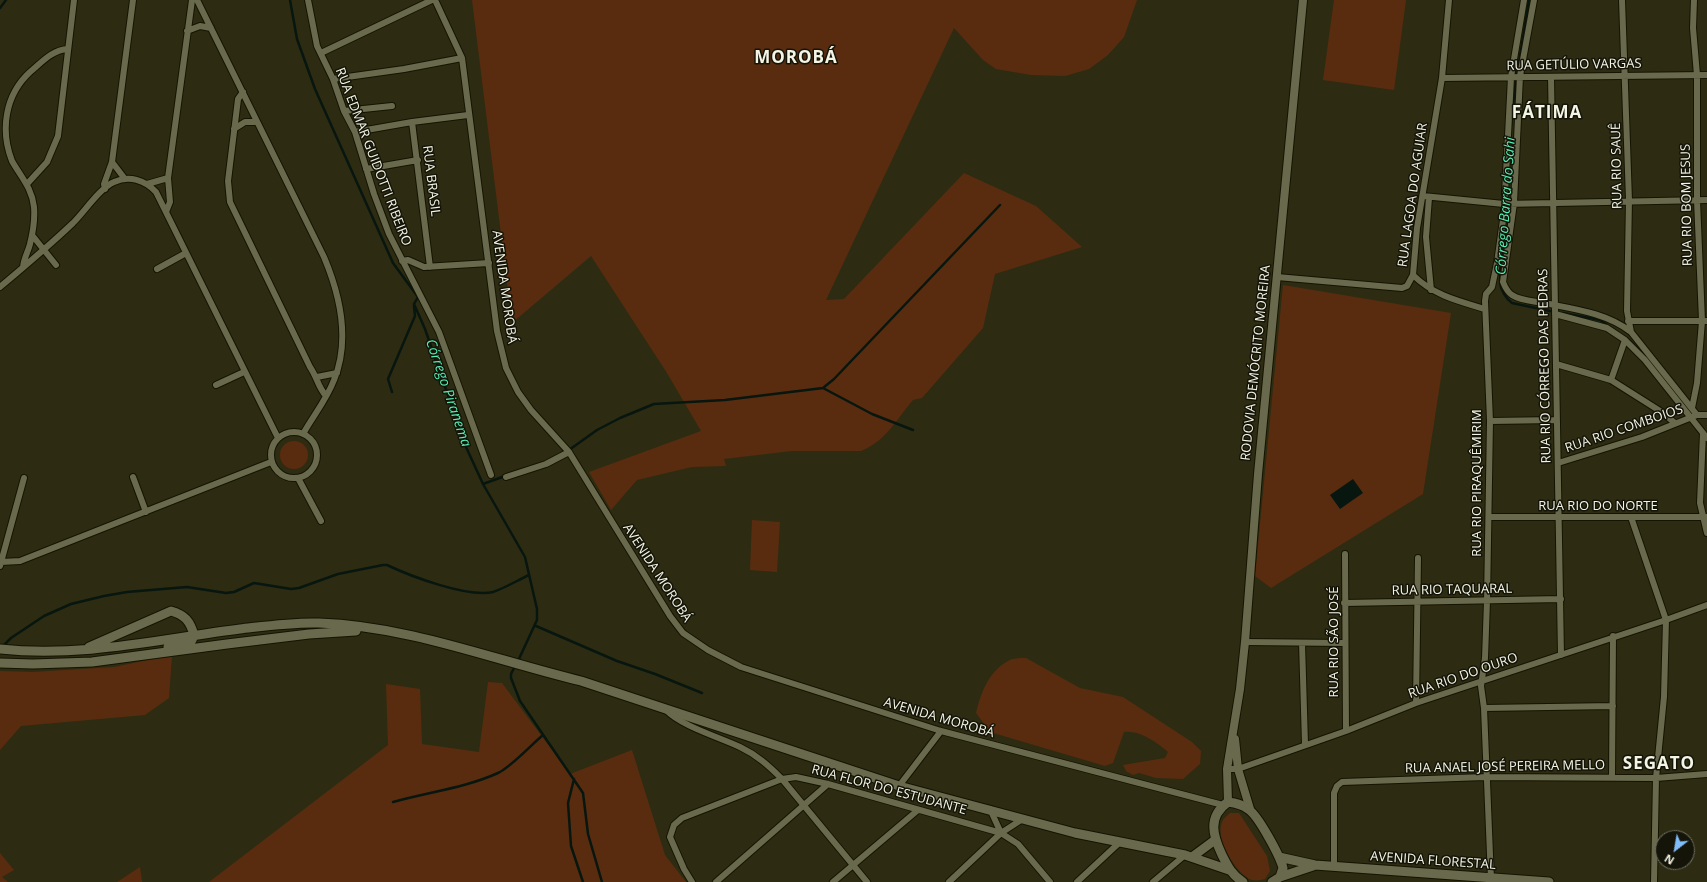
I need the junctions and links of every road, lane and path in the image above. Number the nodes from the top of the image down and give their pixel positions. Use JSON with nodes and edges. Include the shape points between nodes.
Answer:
{"nodes":[{"id":1,"x":74,"y":0,"type":"edge"},
{"id":2,"x":133,"y":0,"type":"edge"},
{"id":3,"x":192,"y":0,"type":"edge"},
{"id":4,"x":197,"y":0,"type":"edge"},
{"id":5,"x":434,"y":0,"type":"edge"},
{"id":6,"x":1303,"y":0,"type":"edge"},
{"id":7,"x":1449,"y":0,"type":"edge"},
{"id":8,"x":1524,"y":0,"type":"edge"},
{"id":9,"x":1534,"y":0,"type":"edge"},
{"id":10,"x":1622,"y":0,"type":"edge"},
{"id":11,"x":1694,"y":0,"type":"edge"},
{"id":12,"x":310,"y":1,"type":"edge"},
{"id":13,"x":211,"y":28,"type":"junction"},
{"id":14,"x":188,"y":31,"type":"junction"},
{"id":15,"x":68,"y":50,"type":"junction"},
{"id":16,"x":320,"y":53,"type":"junction"},
{"id":17,"x":462,"y":58,"type":"junction"},
{"id":18,"x":1697,"y":75,"type":"junction"},
{"id":19,"x":1707,"y":75,"type":"edge"},
{"id":20,"x":1520,"y":76,"type":"junction"},
{"id":21,"x":1626,"y":76,"type":"junction"},
{"id":22,"x":1511,"y":77,"type":"junction"},
{"id":23,"x":1551,"y":77,"type":"junction"},
{"id":24,"x":1442,"y":78,"type":"junction"},
{"id":25,"x":333,"y":79,"type":"junction"},
{"id":26,"x":243,"y":92,"type":"junction"},
{"id":27,"x":392,"y":106,"type":"dead end"},
{"id":28,"x":344,"y":111,"type":"junction"},
{"id":29,"x":468,"y":115,"type":"junction"},
{"id":30,"x":258,"y":122,"type":"junction"},
{"id":31,"x":412,"y":122,"type":"junction"},
{"id":32,"x":234,"y":129,"type":"junction"},
{"id":33,"x":355,"y":132,"type":"junction"},
{"id":34,"x":418,"y":160,"type":"junction"},
{"id":35,"x":112,"y":162,"type":"junction"},
{"id":36,"x":366,"y":169,"type":"junction"},
{"id":37,"x":168,"y":178,"type":"junction"},
{"id":38,"x":125,"y":179,"type":"junction"},
{"id":39,"x":27,"y":184,"type":"junction"},
{"id":40,"x":147,"y":184,"type":"junction"},
{"id":41,"x":105,"y":189,"type":"junction"},
{"id":42,"x":1426,"y":197,"type":"junction"},
{"id":43,"x":1629,"y":200,"type":"junction"},
{"id":44,"x":1697,"y":200,"type":"junction"},
{"id":45,"x":1707,"y":200,"type":"edge"},
{"id":46,"x":1554,"y":202,"type":"junction"},
{"id":47,"x":1514,"y":203,"type":"junction"},
{"id":48,"x":1504,"y":204,"type":"junction"},
{"id":49,"x":166,"y":212,"type":"junction"},
{"id":50,"x":32,"y":235,"type":"junction"},
{"id":51,"x":44,"y":250,"type":"junction"},
{"id":52,"x":186,"y":253,"type":"junction"},
{"id":53,"x":402,"y":261,"type":"junction"},
{"id":54,"x":489,"y":263,"type":"junction"},
{"id":55,"x":56,"y":265,"type":"dead end"},
{"id":56,"x":23,"y":267,"type":"junction"},
{"id":57,"x":430,"y":267,"type":"junction"},
{"id":58,"x":157,"y":269,"type":"dead end"},
{"id":59,"x":1413,"y":275,"type":"junction"},
{"id":60,"x":1277,"y":277,"type":"junction"},
{"id":61,"x":0,"y":287,"type":"edge"},
{"id":62,"x":1431,"y":290,"type":"junction"},
{"id":63,"x":1554,"y":305,"type":"junction"},
{"id":64,"x":1485,"y":309,"type":"junction"},
{"id":65,"x":1555,"y":314,"type":"junction"},
{"id":66,"x":1628,"y":321,"type":"junction"},
{"id":67,"x":1704,"y":321,"type":"edge"},
{"id":68,"x":1631,"y":332,"type":"junction"},
{"id":69,"x":1625,"y":340,"type":"junction"},
{"id":70,"x":1556,"y":364,"type":"junction"},
{"id":71,"x":244,"y":372,"type":"junction"},
{"id":72,"x":337,"y":372,"type":"junction"},
{"id":73,"x":317,"y":377,"type":"junction"},
{"id":74,"x":1611,"y":380,"type":"junction"},
{"id":75,"x":216,"y":385,"type":"dead end"},
{"id":76,"x":326,"y":396,"type":"junction"},
{"id":77,"x":1692,"y":408,"type":"junction"},
{"id":78,"x":1697,"y":415,"type":"junction"},
{"id":79,"x":1707,"y":415,"type":"edge"},
{"id":80,"x":1689,"y":418,"type":"junction"},
{"id":81,"x":1557,"y":420,"type":"junction"},
{"id":82,"x":1490,"y":421,"type":"junction"},
{"id":83,"x":1675,"y":423,"type":"junction"},
{"id":84,"x":302,"y":434,"type":"junction"},
{"id":85,"x":1705,"y":435,"type":"edge"},
{"id":86,"x":278,"y":438,"type":"junction"},
{"id":87,"x":569,"y":452,"type":"junction"},
{"id":88,"x":272,"y":462,"type":"junction"},
{"id":89,"x":1558,"y":463,"type":"junction"},
{"id":90,"x":491,"y":475,"type":"dead end"},
{"id":91,"x":133,"y":477,"type":"dead end"},
{"id":92,"x":24,"y":478,"type":"dead end"},
{"id":93,"x":298,"y":478,"type":"junction"},
{"id":94,"x":506,"y":478,"type":"dead end"},
{"id":95,"x":146,"y":512,"type":"junction"},
{"id":96,"x":1489,"y":517,"type":"junction"},
{"id":97,"x":1558,"y":517,"type":"junction"},
{"id":98,"x":1631,"y":517,"type":"junction"},
{"id":99,"x":1704,"y":517,"type":"edge"},
{"id":100,"x":321,"y":521,"type":"dead end"},
{"id":101,"x":1707,"y":533,"type":"edge"},
{"id":102,"x":1345,"y":554,"type":"dead end"},
{"id":103,"x":1418,"y":558,"type":"dead end"},
{"id":104,"x":1,"y":564,"type":"edge"},
{"id":105,"x":1560,"y":599,"type":"junction"},
{"id":106,"x":1487,"y":601,"type":"junction"},
{"id":107,"x":1419,"y":602,"type":"junction"},
{"id":108,"x":1344,"y":603,"type":"junction"},
{"id":109,"x":1707,"y":605,"type":"edge"},
{"id":110,"x":1666,"y":620,"type":"junction"},
{"id":111,"x":382,"y":630,"type":"junction"},
{"id":112,"x":194,"y":634,"type":"junction"},
{"id":113,"x":1614,"y":636,"type":"junction"},
{"id":114,"x":1245,"y":642,"type":"junction"},
{"id":115,"x":1302,"y":643,"type":"junction"},
{"id":116,"x":1344,"y":643,"type":"junction"},
{"id":117,"x":0,"y":649,"type":"edge"},
{"id":118,"x":80,"y":651,"type":"junction"},
{"id":119,"x":142,"y":655,"type":"junction"},
{"id":120,"x":1561,"y":655,"type":"junction"},
{"id":121,"x":0,"y":663,"type":"edge"},
{"id":122,"x":1481,"y":681,"type":"junction"},
{"id":123,"x":1416,"y":702,"type":"junction"},
{"id":124,"x":1613,"y":706,"type":"junction"},
{"id":125,"x":1484,"y":708,"type":"junction"},
{"id":126,"x":666,"y":709,"type":"junction"},
{"id":127,"x":1234,"y":728,"type":"junction"},
{"id":128,"x":1346,"y":730,"type":"junction"},
{"id":129,"x":941,"y":731,"type":"junction"},
{"id":130,"x":1305,"y":744,"type":"junction"},
{"id":131,"x":1227,"y":769,"type":"junction"},
{"id":132,"x":1238,"y":769,"type":"junction"},
{"id":133,"x":1707,"y":774,"type":"edge"},
{"id":134,"x":1486,"y":777,"type":"junction"},
{"id":135,"x":1612,"y":777,"type":"junction"},
{"id":136,"x":1656,"y":778,"type":"junction"},
{"id":137,"x":782,"y":779,"type":"junction"},
{"id":138,"x":828,"y":784,"type":"junction"},
{"id":139,"x":899,"y":786,"type":"junction"},
{"id":140,"x":1225,"y":804,"type":"junction"},
{"id":141,"x":803,"y":805,"type":"junction"},
{"id":142,"x":990,"y":809,"type":"junction"},
{"id":143,"x":1250,"y":809,"type":"junction"},
{"id":144,"x":918,"y":810,"type":"junction"},
{"id":145,"x":1021,"y":820,"type":"junction"},
{"id":146,"x":1001,"y":833,"type":"junction"},
{"id":147,"x":1215,"y":840,"type":"junction"},
{"id":148,"x":1120,"y":842,"type":"junction"},
{"id":149,"x":1188,"y":856,"type":"junction"},
{"id":150,"x":1279,"y":857,"type":"junction"},
{"id":151,"x":853,"y":864,"type":"junction"},
{"id":152,"x":1315,"y":865,"type":"junction"},
{"id":153,"x":1334,"y":867,"type":"junction"},
{"id":154,"x":1229,"y":870,"type":"junction"},
{"id":155,"x":1280,"y":877,"type":"junction"},
{"id":156,"x":1491,"y":879,"type":"junction"},
{"id":157,"x":692,"y":882,"type":"edge"},
{"id":158,"x":716,"y":882,"type":"edge"},
{"id":159,"x":833,"y":882,"type":"edge"},
{"id":160,"x":867,"y":882,"type":"edge"},
{"id":161,"x":950,"y":882,"type":"edge"},
{"id":162,"x":1050,"y":882,"type":"edge"},
{"id":163,"x":1077,"y":882,"type":"edge"},
{"id":164,"x":1153,"y":882,"type":"edge"},
{"id":165,"x":1243,"y":882,"type":"edge"},
{"id":166,"x":1272,"y":882,"type":"edge"},
{"id":167,"x":1549,"y":882,"type":"edge"},
{"id":168,"x":1654,"y":882,"type":"edge"}],
"edges":[{"from":1,"to":15,"type":"street"},
{"from":2,"to":35,"type":"street"},
{"from":3,"to":14,"type":"street"},
{"from":4,"to":13,"type":"street"},
{"from":5,"to":16,"type":"street"},
{"from":5,"to":17,"type":"street","name":"AVENIDA MOROBÁ"},
{"from":6,"to":60,"type":"street","name":"RODOVIA DEMÓCRITO MOREIRA"},
{"from":7,"to":24,"type":"street","name":"RUA LAGOA DO AGUIAR"},
{"from":8,"to":22,"type":"street","name":"RUA RIO PIRAQUÊMIRIM"},
{"from":9,"to":20,"type":"street"},
{"from":10,"to":21,"type":"street","name":"RUA RIO SAUÊ"},
{"from":11,"to":18,"type":"street","name":"RUA RIO BOM JESUS","via":[[1693,28]]},
{"from":12,"to":16,"type":"street","name":"RUA EDMAR GUIDOTTI RIBEIRO"},
{"from":13,"to":14,"type":"street","via":[[200,26]]},
{"from":13,"to":26,"type":"street"},
{"from":14,"to":37,"type":"street"},
{"from":15,"to":39,"type":"street","via":[[56,145],[47,162]]},
{"from":15,"to":39,"type":"street","via":[[53,53],[22,80],[12,93],[6,108],[5,143]]},
{"from":16,"to":25,"type":"street","name":"RUA EDMAR GUIDOTTI RIBEIRO"},
{"from":17,"to":25,"type":"street"},
{"from":17,"to":29,"type":"street","name":"AVENIDA MOROBÁ"},
{"from":18,"to":19,"type":"street","name":"RUA GETÚLIO VARGAS"},
{"from":18,"to":21,"type":"street","name":"RUA GETÚLIO VARGAS"},
{"from":18,"to":44,"type":"street","name":"RUA RIO BOM JESUS"},
{"from":20,"to":22,"type":"street","name":"RUA GETÚLIO VARGAS"},
{"from":20,"to":23,"type":"street","name":"RUA GETÚLIO VARGAS"},
{"from":20,"to":47,"type":"street"},
{"from":21,"to":23,"type":"street","name":"RUA GETÚLIO VARGAS"},
{"from":21,"to":43,"type":"street","name":"RUA RIO SAUÊ"},
{"from":22,"to":24,"type":"street","name":"RUA GETÚLIO VARGAS"},
{"from":22,"to":48,"type":"street","name":"RUA RIO PIRAQUÊMIRIM"},
{"from":23,"to":46,"type":"street","name":"RUA RIO CÓRREGO DAS PEDRAS"},
{"from":24,"to":42,"type":"street","name":"RUA LAGOA DO AGUIAR"},
{"from":25,"to":28,"type":"street","name":"RUA EDMAR GUIDOTTI RIBEIRO"},
{"from":26,"to":30,"type":"street"},
{"from":26,"to":32,"type":"street","via":[[238,99]]},
{"from":27,"to":28,"type":"street"},
{"from":28,"to":33,"type":"street","name":"RUA EDMAR GUIDOTTI RIBEIRO"},
{"from":29,"to":31,"type":"street"},
{"from":29,"to":54,"type":"street","name":"AVENIDA MOROBÁ"},
{"from":30,"to":32,"type":"street","via":[[245,122]]},
{"from":30,"to":72,"type":"street","via":[[324,257],[336,289],[343,341]]},
{"from":31,"to":33,"type":"street"},
{"from":31,"to":34,"type":"street","name":"RUA BRASIL"},
{"from":32,"to":73,"type":"street","via":[[228,181],[230,202]]},
{"from":33,"to":36,"type":"street","name":"RUA EDMAR GUIDOTTI RIBEIRO"},
{"from":34,"to":36,"type":"street"},
{"from":34,"to":57,"type":"street","name":"RUA BRASIL"},
{"from":35,"to":38,"type":"street"},
{"from":35,"to":41,"type":"street","via":[[104,184]]},
{"from":36,"to":53,"type":"street","name":"RUA EDMAR GUIDOTTI RIBEIRO"},
{"from":37,"to":40,"type":"street"},
{"from":37,"to":49,"type":"street","via":[[170,202]]},
{"from":38,"to":40,"type":"street"},
{"from":38,"to":41,"type":"street","via":[[114,182]]},
{"from":39,"to":50,"type":"street","via":[[34,208]]},
{"from":40,"to":49,"type":"street","via":[[156,192]]},
{"from":41,"to":51,"type":"street"},
{"from":42,"to":48,"type":"street"},
{"from":42,"to":59,"type":"street","name":"RUA LAGOA DO AGUIAR","via":[[1417,228]]},
{"from":42,"to":62,"type":"street","via":[[1426,237]]},
{"from":43,"to":44,"type":"street"},
{"from":43,"to":46,"type":"street"},
{"from":43,"to":66,"type":"street","name":"RUA RIO SAUÊ"},
{"from":44,"to":45,"type":"street"},
{"from":44,"to":67,"type":"street","name":"RUA RIO BOM JESUS"},
{"from":46,"to":47,"type":"street"},
{"from":46,"to":63,"type":"street","name":"RUA RIO CÓRREGO DAS PEDRAS"},
{"from":47,"to":48,"type":"street"},
{"from":47,"to":63,"type":"street","via":[[1503,282],[1506,290],[1518,298]]},
{"from":48,"to":64,"type":"street","name":"RUA RIO PIRAQUÊMIRIM","via":[[1497,263],[1492,287],[1486,294]]},
{"from":49,"to":52,"type":"street"},
{"from":50,"to":51,"type":"street"},
{"from":50,"to":56,"type":"street"},
{"from":51,"to":55,"type":"street"},
{"from":51,"to":56,"type":"street"},
{"from":52,"to":58,"type":"street"},
{"from":52,"to":71,"type":"street"},
{"from":53,"to":57,"type":"street","via":[[408,260]]},
{"from":53,"to":90,"type":"street","name":"RUA EDMAR GUIDOTTI RIBEIRO","via":[[439,332]]},
{"from":54,"to":57,"type":"street"},
{"from":54,"to":87,"type":"street","name":"AVENIDA MOROBÁ","via":[[497,331],[506,368],[531,410]]},
{"from":56,"to":61,"type":"street"},
{"from":59,"to":60,"type":"street","name":"RUA LAGOA DO AGUIAR","via":[[1407,286],[1402,288]]},
{"from":59,"to":62,"type":"street"},
{"from":60,"to":114,"type":"street","name":"RODOVIA DEMÓCRITO MOREIRA"},
{"from":62,"to":64,"type":"street"},
{"from":63,"to":65,"type":"street","name":"RUA RIO CÓRREGO DAS PEDRAS"},
{"from":63,"to":68,"type":"street","via":[[1590,312],[1615,321]]},
{"from":64,"to":82,"type":"street","name":"RUA RIO PIRAQUÊMIRIM"},
{"from":65,"to":69,"type":"street","via":[[1607,328]]},
{"from":65,"to":70,"type":"street","name":"RUA RIO CÓRREGO DAS PEDRAS"},
{"from":66,"to":67,"type":"street"},
{"from":66,"to":68,"type":"street","name":"RUA RIO SAUÊ"},
{"from":67,"to":77,"type":"street","name":"RUA RIO BOM JESUS"},
{"from":68,"to":77,"type":"street"},
{"from":69,"to":74,"type":"street"},
{"from":69,"to":80,"type":"street","via":[[1645,360]]},
{"from":70,"to":74,"type":"street"},
{"from":70,"to":81,"type":"street","name":"RUA RIO CÓRREGO DAS PEDRAS"},
{"from":71,"to":75,"type":"street"},
{"from":71,"to":86,"type":"street"},
{"from":72,"to":73,"type":"street"},
{"from":72,"to":76,"type":"street"},
{"from":73,"to":76,"type":"street","via":[[317,383]]},
{"from":74,"to":83,"type":"street"},
{"from":76,"to":84,"type":"street"},
{"from":77,"to":78,"type":"street"},
{"from":78,"to":79,"type":"street"},
{"from":78,"to":80,"type":"street","name":"RUA RIO COMBOIOS"},
{"from":80,"to":83,"type":"street","name":"RUA RIO COMBOIOS"},
{"from":80,"to":85,"type":"street"},
{"from":81,"to":82,"type":"street"},
{"from":81,"to":89,"type":"street","name":"RUA RIO CÓRREGO DAS PEDRAS"},
{"from":82,"to":96,"type":"street","name":"RUA RIO PIRAQUÊMIRIM"},
{"from":83,"to":89,"type":"street","name":"RUA RIO COMBOIOS","via":[[1642,437]]},
{"from":84,"to":86,"type":"street","via":[[289,432]]},
{"from":84,"to":93,"type":"street","via":[[313,442],[317,454],[310,472]]},
{"from":85,"to":99,"type":"street","via":[[1700,503]]},
{"from":86,"to":88,"type":"street","via":[[271,449]]},
{"from":87,"to":94,"type":"street","via":[[546,464]]},
{"from":87,"to":129,"type":"street","name":"AVENIDA MOROBÁ","via":[[632,557],[683,633],[708,650],[741,667]]},
{"from":88,"to":93,"type":"street","via":[[279,473]]},
{"from":88,"to":95,"type":"street"},
{"from":89,"to":97,"type":"street","name":"RUA RIO CÓRREGO DAS PEDRAS"},
{"from":91,"to":95,"type":"street"},
{"from":92,"to":104,"type":"street"},
{"from":93,"to":100,"type":"street"},
{"from":95,"to":104,"type":"street","via":[[20,561]]},
{"from":96,"to":97,"type":"street","name":"RUA RIO DO NORTE"},
{"from":96,"to":106,"type":"street","name":"RUA RIO PIRAQUÊMIRIM"},
{"from":97,"to":98,"type":"street","name":"RUA RIO DO NORTE"},
{"from":97,"to":105,"type":"street","name":"RUA RIO CÓRREGO DAS PEDRAS"},
{"from":98,"to":99,"type":"street","name":"RUA RIO DO NORTE"},
{"from":98,"to":110,"type":"street"},
{"from":99,"to":101,"type":"street"},
{"from":102,"to":108,"type":"street","name":"RUA RIO SÃO JOSÉ"},
{"from":103,"to":107,"type":"street"},
{"from":105,"to":106,"type":"street","name":"RUA RIO TAQUARAL"},
{"from":105,"to":120,"type":"street","name":"RUA RIO CÓRREGO DAS PEDRAS"},
{"from":106,"to":107,"type":"street","name":"RUA RIO TAQUARAL"},
{"from":106,"to":122,"type":"street","name":"RUA RIO PIRAQUÊMIRIM","via":[[1485,658]]},
{"from":107,"to":108,"type":"street","name":"RUA RIO TAQUARAL"},
{"from":107,"to":123,"type":"street"},
{"from":108,"to":116,"type":"street","name":"RUA RIO SÃO JOSÉ"},
{"from":109,"to":110,"type":"street","name":"RUA RIO DO OURO"},
{"from":110,"to":113,"type":"street","name":"RUA RIO DO OURO"},
{"from":110,"to":136,"type":"street","via":[[1664,697]]},
{"from":111,"to":112,"type":"main road","via":[[319,623],[271,625]]},
{"from":111,"to":119,"type":"main road","via":[[309,634]]},
{"from":111,"to":126,"type":"main road","via":[[484,653]]},
{"from":112,"to":118,"type":"main road"},
{"from":112,"to":118,"type":"main road","via":[[190,621],[171,610]]},
{"from":112,"to":119,"type":"main road","via":[[192,640]]},
{"from":113,"to":120,"type":"street","name":"RUA RIO DO OURO"},
{"from":113,"to":124,"type":"street"},
{"from":114,"to":115,"type":"street"},
{"from":114,"to":127,"type":"street","name":"RODOVIA DEMÓCRITO MOREIRA"},
{"from":115,"to":116,"type":"street"},
{"from":115,"to":130,"type":"street"},
{"from":116,"to":128,"type":"street","name":"RUA RIO SÃO JOSÉ"},
{"from":117,"to":118,"type":"main road","via":[[32,652]]},
{"from":119,"to":121,"type":"main road","via":[[92,662]]},
{"from":120,"to":122,"type":"street","name":"RUA RIO DO OURO"},
{"from":122,"to":123,"type":"street","name":"RUA RIO DO OURO"},
{"from":122,"to":125,"type":"street","name":"RUA RIO PIRAQUÊMIRIM"},
{"from":123,"to":128,"type":"street","name":"RUA RIO DO OURO"},
{"from":124,"to":125,"type":"street"},
{"from":124,"to":135,"type":"street"},
{"from":125,"to":134,"type":"street","name":"RUA RIO PIRAQUÊMIRIM"},
{"from":126,"to":137,"type":"street","via":[[672,716],[685,723],[758,757]]},
{"from":126,"to":139,"type":"main road"},
{"from":127,"to":131,"type":"street","name":"RODOVIA DEMÓCRITO MOREIRA"},
{"from":127,"to":132,"type":"street","name":"RODOVIA DEMÓCRITO MOREIRA"},
{"from":128,"to":130,"type":"street","name":"RUA RIO DO OURO"},
{"from":129,"to":139,"type":"street"},
{"from":129,"to":140,"type":"street","name":"AVENIDA MOROBÁ"},
{"from":130,"to":132,"type":"street","name":"RUA RIO DO OURO"},
{"from":131,"to":132,"type":"street","name":"RUA RIO DO OURO"},
{"from":131,"to":140,"type":"street","name":"RODOVIA DEMÓCRITO MOREIRA"},
{"from":132,"to":143,"type":"street","name":"RODOVIA DEMÓCRITO MOREIRA"},
{"from":133,"to":136,"type":"street","name":"RUA ANAEL JOSÉ PEREIRA MELLO"},
{"from":134,"to":135,"type":"street","name":"RUA ANAEL JOSÉ PEREIRA MELLO"},
{"from":134,"to":153,"type":"street","name":"RUA ANAEL JOSÉ PEREIRA MELLO","via":[[1349,780],[1337,786],[1334,793]]},
{"from":134,"to":156,"type":"street","name":"RUA RIO PIRAQUÊMIRIM"},
{"from":135,"to":136,"type":"street","name":"RUA ANAEL JOSÉ PEREIRA MELLO"},
{"from":136,"to":168,"type":"street"},
{"from":137,"to":138,"type":"street","name":"RUA FLOR DO ESTUDANTE","via":[[796,777]]},
{"from":137,"to":141,"type":"street"},
{"from":137,"to":157,"type":"street","name":"RUA FLOR DO ESTUDANTE","via":[[682,818],[674,825],[670,837]]},
{"from":138,"to":141,"type":"street"},
{"from":138,"to":144,"type":"street","name":"RUA FLOR DO ESTUDANTE"},
{"from":139,"to":142,"type":"main road"},
{"from":140,"to":143,"type":"main road","via":[[1242,805]]},
{"from":140,"to":147,"type":"main road","via":[[1215,820]]},
{"from":141,"to":151,"type":"street"},
{"from":141,"to":158,"type":"street"},
{"from":142,"to":145,"type":"main road"},
{"from":142,"to":146,"type":"street"},
{"from":143,"to":150,"type":"main road"},
{"from":144,"to":146,"type":"street","name":"RUA FLOR DO ESTUDANTE"},
{"from":144,"to":151,"type":"street"},
{"from":145,"to":146,"type":"street"},
{"from":145,"to":148,"type":"main road"},
{"from":146,"to":161,"type":"street"},
{"from":146,"to":162,"type":"street","name":"RUA FLOR DO ESTUDANTE","via":[[1018,844]]},
{"from":147,"to":149,"type":"main road"},
{"from":147,"to":154,"type":"main road"},
{"from":148,"to":149,"type":"main road"},
{"from":148,"to":163,"type":"street"},
{"from":149,"to":154,"type":"main road"},
{"from":149,"to":164,"type":"street"},
{"from":150,"to":152,"type":"main road","name":"AVENIDA FLORESTAL"},
{"from":150,"to":155,"type":"main road","via":[[1283,868]]},
{"from":151,"to":159,"type":"street"},
{"from":151,"to":160,"type":"street"},
{"from":152,"to":153,"type":"main road","name":"AVENIDA FLORESTAL"},
{"from":152,"to":155,"type":"main road"},
{"from":153,"to":156,"type":"main road","name":"AVENIDA FLORESTAL"},
{"from":154,"to":165,"type":"main road"},
{"from":155,"to":166,"type":"main road"},
{"from":156,"to":167,"type":"main road","name":"AVENIDA FLORESTAL"}]}
